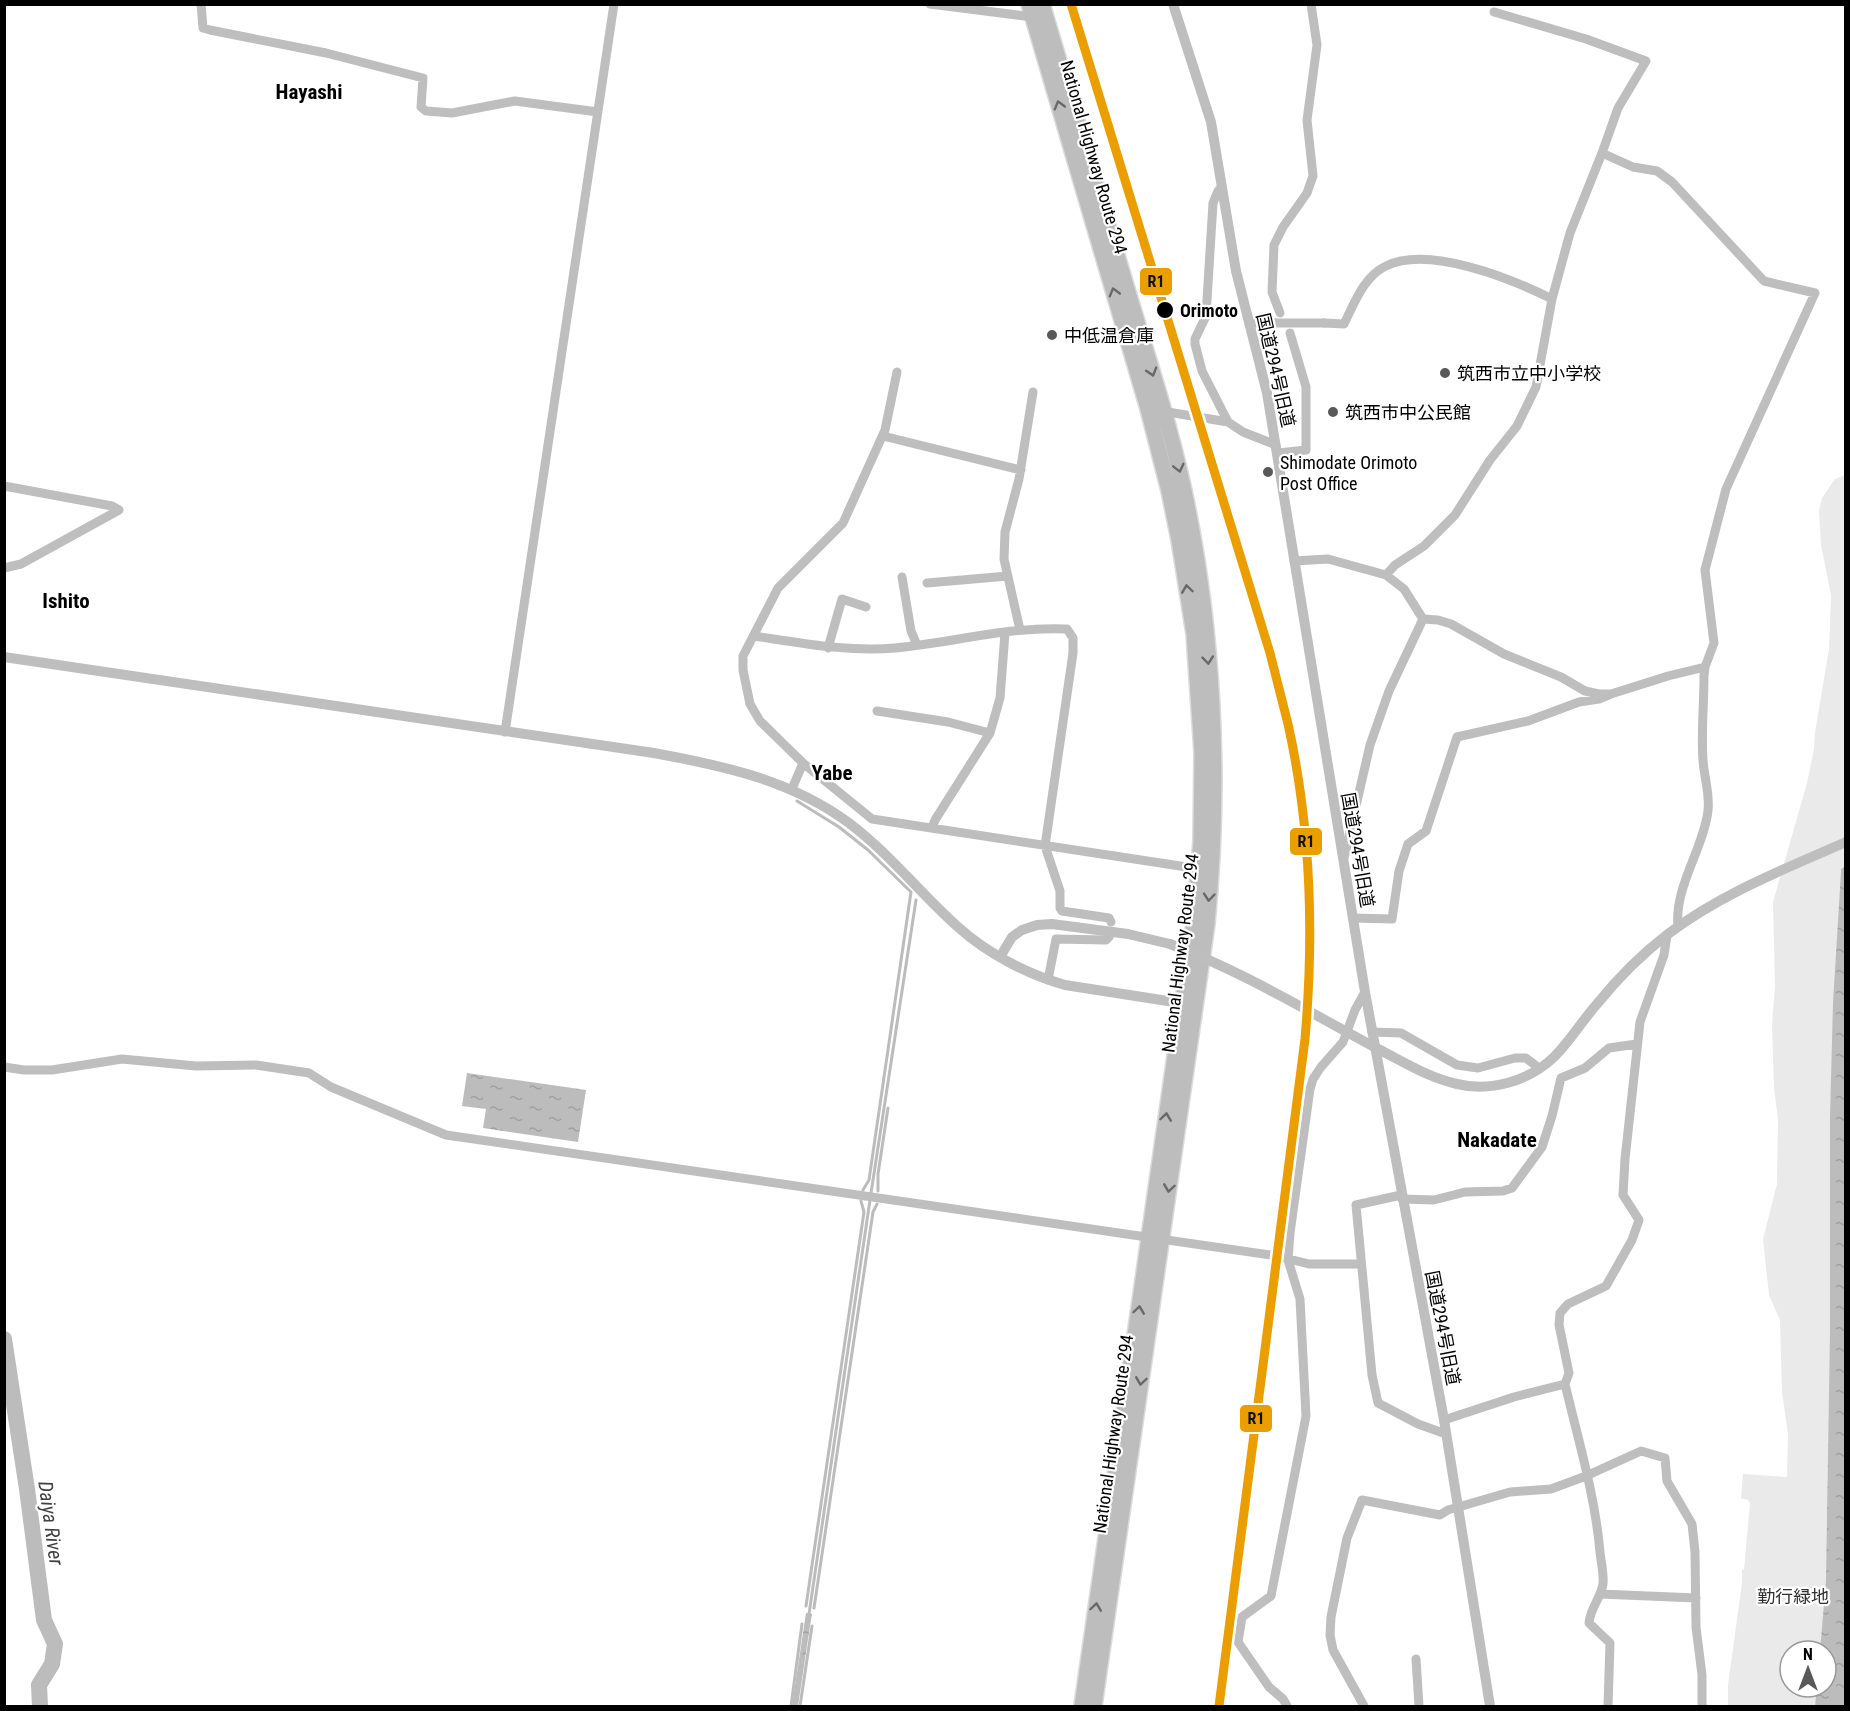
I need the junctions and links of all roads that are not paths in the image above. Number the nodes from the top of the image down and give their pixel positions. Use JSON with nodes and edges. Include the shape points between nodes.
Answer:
{"nodes":[{"id":1,"x":201,"y":4,"type":"edge"},
{"id":2,"x":614,"y":4,"type":"edge"},
{"id":3,"x":930,"y":4,"type":"edge"},
{"id":4,"x":1173,"y":4,"type":"edge"},
{"id":5,"x":1311,"y":4,"type":"edge"},
{"id":6,"x":1035,"y":9,"type":"edge"},
{"id":7,"x":1494,"y":12,"type":"dead end"},
{"id":8,"x":598,"y":112,"type":"junction"},
{"id":9,"x":1602,"y":153,"type":"junction"},
{"id":10,"x":1222,"y":187,"type":"junction"},
{"id":11,"x":1552,"y":298,"type":"junction"},
{"id":12,"x":1280,"y":313,"type":"dead end"},
{"id":13,"x":1249,"y":323,"type":"junction"},
{"id":14,"x":1290,"y":333,"type":"dead end"},
{"id":15,"x":897,"y":372,"type":"dead end"},
{"id":16,"x":1033,"y":392,"type":"dead end"},
{"id":17,"x":1148,"y":409,"type":"junction"},
{"id":18,"x":1164,"y":411,"type":"junction"},
{"id":19,"x":1228,"y":422,"type":"junction"},
{"id":20,"x":883,"y":435,"type":"junction"},
{"id":21,"x":1277,"y":449,"type":"junction"},
{"id":22,"x":1021,"y":470,"type":"junction"},
{"id":23,"x":4,"y":486,"type":"edge"},
{"id":24,"x":1294,"y":561,"type":"junction"},
{"id":25,"x":4,"y":568,"type":"edge"},
{"id":26,"x":1386,"y":575,"type":"junction"},
{"id":27,"x":1008,"y":576,"type":"junction"},
{"id":28,"x":902,"y":577,"type":"dead end"},
{"id":29,"x":927,"y":583,"type":"dead end"},
{"id":30,"x":866,"y":607,"type":"dead end"},
{"id":31,"x":1423,"y":619,"type":"junction"},
{"id":32,"x":1020,"y":630,"type":"junction"},
{"id":33,"x":1005,"y":633,"type":"junction"},
{"id":34,"x":754,"y":636,"type":"junction"},
{"id":35,"x":917,"y":645,"type":"junction"},
{"id":36,"x":828,"y":648,"type":"junction"},
{"id":37,"x":4,"y":657,"type":"edge"},
{"id":38,"x":1706,"y":667,"type":"junction"},
{"id":39,"x":1611,"y":694,"type":"junction"},
{"id":40,"x":877,"y":711,"type":"dead end"},
{"id":41,"x":505,"y":732,"type":"junction"},
{"id":42,"x":990,"y":733,"type":"junction"},
{"id":43,"x":803,"y":763,"type":"junction"},
{"id":44,"x":792,"y":789,"type":"junction"},
{"id":45,"x":932,"y":828,"type":"junction"},
{"id":46,"x":1845,"y":842,"type":"edge"},
{"id":47,"x":1045,"y":846,"type":"junction"},
{"id":48,"x":1343,"y":861,"type":"junction"},
{"id":49,"x":1200,"y":869,"type":"junction"},
{"id":50,"x":1353,"y":918,"type":"junction"},
{"id":51,"x":1111,"y":922,"type":"dead end"},
{"id":52,"x":1678,"y":927,"type":"junction"},
{"id":53,"x":1667,"y":934,"type":"junction"},
{"id":54,"x":1109,"y":937,"type":"dead end"},
{"id":55,"x":1000,"y":957,"type":"junction"},
{"id":56,"x":1048,"y":980,"type":"junction"},
{"id":57,"x":1365,"y":992,"type":"junction"},
{"id":58,"x":1189,"y":1004,"type":"junction"},
{"id":59,"x":1372,"y":1032,"type":"junction"},
{"id":60,"x":1637,"y":1044,"type":"junction"},
{"id":61,"x":4,"y":1067,"type":"edge"},
{"id":62,"x":1539,"y":1068,"type":"junction"},
{"id":63,"x":1402,"y":1197,"type":"junction"},
{"id":64,"x":1155,"y":1239,"type":"junction"},
{"id":65,"x":1288,"y":1260,"type":"junction"},
{"id":66,"x":1360,"y":1264,"type":"junction"},
{"id":67,"x":1565,"y":1384,"type":"junction"},
{"id":68,"x":1444,"y":1420,"type":"junction"},
{"id":69,"x":1446,"y":1434,"type":"junction"},
{"id":70,"x":1586,"y":1476,"type":"junction"},
{"id":71,"x":1458,"y":1508,"type":"junction"},
{"id":72,"x":1600,"y":1594,"type":"junction"},
{"id":73,"x":1696,"y":1598,"type":"junction"},
{"id":74,"x":1416,"y":1659,"type":"dead end"},
{"id":75,"x":1082,"y":1707,"type":"edge"},
{"id":76,"x":1094,"y":1707,"type":"edge"},
{"id":77,"x":1287,"y":1707,"type":"edge"},
{"id":78,"x":1364,"y":1707,"type":"edge"},
{"id":79,"x":1419,"y":1707,"type":"edge"},
{"id":80,"x":1490,"y":1707,"type":"edge"},
{"id":81,"x":1608,"y":1707,"type":"edge"},
{"id":82,"x":1702,"y":1707,"type":"edge"}],
"edges":[{"from":1,"to":8,"type":"street","via":[[203,28],[423,78],[421,107],[426,111],[452,113],[515,101]]},
{"from":2,"to":8,"type":"street"},
{"from":3,"to":6,"type":"street"},
{"from":4,"to":10,"type":"street","name":"国道294号旧道","via":[[1211,122]]},
{"from":5,"to":12,"type":"street","via":[[1317,45],[1306,120],[1313,176],[1307,193],[1274,244],[1272,292]]},
{"from":17,"to":6,"type":"highway","name":"National Highway Route 294","one_way":true},
{"from":6,"to":18,"type":"highway","name":"National Highway Route 294","one_way":true},
{"from":7,"to":9,"type":"street","via":[[1586,39],[1646,62],[1618,108]]},
{"from":8,"to":41,"type":"street"},
{"from":9,"to":11,"type":"street","via":[[1570,232]]},
{"from":9,"to":38,"type":"street","via":[[1633,168],[1657,171],[1672,182],[1764,281],[1815,293],[1723,498],[1706,570],[1714,643]]},
{"from":10,"to":13,"type":"street","name":"国道294号旧道"},
{"from":10,"to":19,"type":"street","via":[[1213,203],[1206,316],[1195,344],[1202,371]]},
{"from":11,"to":13,"type":"street","bridge":true,"via":[[1490,273],[1444,262],[1409,259],[1384,266],[1367,281],[1344,324]]},
{"from":11,"to":26,"type":"street","via":[[1536,387],[1518,426],[1490,460],[1455,515],[1424,546]]},
{"from":13,"to":21,"type":"street","name":"国道294号旧道"},
{"from":14,"to":21,"type":"street","via":[[1306,387],[1306,450]]},
{"from":15,"to":20,"type":"street"},
{"from":16,"to":22,"type":"street"},
{"from":17,"to":18,"type":"street"},
{"from":49,"to":17,"type":"highway","name":"National Highway Route 294","one_way":true,"via":[[1202,753],[1194,634],[1177,530]]},
{"from":18,"to":19,"type":"street"},
{"from":18,"to":58,"type":"highway","name":"National Highway Route 294","one_way":true,"via":[[1192,538],[1206,632],[1212,712],[1212,871],[1207,924]]},
{"from":19,"to":21,"type":"street"},
{"from":20,"to":22,"type":"street"},
{"from":20,"to":34,"type":"street","via":[[843,523],[778,588]]},
{"from":21,"to":24,"type":"street","name":"国道294号旧道"},
{"from":22,"to":27,"type":"street","via":[[1005,532]]},
{"from":23,"to":25,"type":"street","via":[[119,510],[21,564]]},
{"from":24,"to":26,"type":"street","via":[[1328,559]]},
{"from":24,"to":48,"type":"street","name":"国道294号旧道"},
{"from":26,"to":31,"type":"street","via":[[1404,589]]},
{"from":27,"to":29,"type":"street"},
{"from":27,"to":32,"type":"street"},
{"from":28,"to":35,"type":"street","via":[[910,631]]},
{"from":30,"to":36,"type":"street","via":[[842,599]]},
{"from":31,"to":39,"type":"street","via":[[1451,624],[1504,654],[1585,691]]},
{"from":31,"to":48,"type":"street","via":[[1389,691],[1370,745]]},
{"from":32,"to":33,"type":"street"},
{"from":32,"to":47,"type":"street","via":[[1067,628],[1073,638]]},
{"from":33,"to":35,"type":"street"},
{"from":33,"to":42,"type":"street","via":[[1000,698]]},
{"from":34,"to":36,"type":"street"},
{"from":34,"to":43,"type":"street","via":[[743,656],[750,704],[760,721]]},
{"from":35,"to":36,"type":"street"},
{"from":37,"to":41,"type":"street"},
{"from":38,"to":39,"type":"street"},
{"from":38,"to":52,"type":"street","via":[[1703,761],[1708,808],[1682,893]]},
{"from":39,"to":50,"type":"street","via":[[1528,721],[1457,737],[1426,831],[1408,844],[1398,871],[1392,919]]},
{"from":40,"to":42,"type":"street"},
{"from":41,"to":44,"type":"street","via":[[716,764]]},
{"from":42,"to":45,"type":"street"},
{"from":43,"to":44,"type":"street"},
{"from":43,"to":45,"type":"street","via":[[872,819]]},
{"from":44,"to":55,"type":"street","via":[[831,811],[878,847],[959,928]]},
{"from":45,"to":47,"type":"street"},
{"from":46,"to":52,"type":"street","via":[[1715,903]]},
{"from":47,"to":49,"type":"street"},
{"from":47,"to":51,"type":"street","via":[[1060,891],[1062,911],[1109,918]]},
{"from":48,"to":50,"type":"street","name":"国道294号旧道"},
{"from":49,"to":58,"type":"highway","name":"National Highway Route 294"},
{"from":50,"to":57,"type":"street","name":"国道294号旧道"},
{"from":52,"to":53,"type":"street"},
{"from":53,"to":60,"type":"street"},
{"from":53,"to":62,"type":"street","via":[[1621,976],[1554,1056]]},
{"from":54,"to":56,"type":"street","via":[[1056,939]]},
{"from":55,"to":56,"type":"street"},
{"from":55,"to":62,"type":"street","bridge":true,"via":[[1017,934],[1037,926],[1052,924],[1128,934],[1199,955],[1443,1080],[1475,1087],[1508,1083]]},
{"from":56,"to":58,"type":"street"},
{"from":57,"to":59,"type":"street","name":"国道294号旧道"},
{"from":57,"to":65,"type":"street","via":[[1343,1042],[1313,1079]]},
{"from":58,"to":64,"type":"highway","name":"National Highway Route 294"},
{"from":59,"to":62,"type":"street","via":[[1401,1033],[1466,1068],[1515,1058],[1526,1058]]},
{"from":59,"to":63,"type":"street","name":"国道294号旧道"},
{"from":60,"to":63,"type":"street","via":[[1609,1048],[1585,1068],[1560,1078],[1542,1147],[1512,1188],[1466,1192],[1434,1200]]},
{"from":60,"to":67,"type":"street","via":[[1623,1195],[1640,1220],[1606,1286],[1568,1304],[1560,1313],[1569,1373]]},
{"from":61,"to":64,"type":"street","via":[[52,1070],[122,1059],[196,1066],[256,1065],[309,1073],[331,1087],[446,1135]]},
{"from":63,"to":66,"type":"street","via":[[1356,1205]]},
{"from":63,"to":68,"type":"street","name":"国道294号旧道"},
{"from":64,"to":65,"type":"street"},
{"from":75,"to":64,"type":"highway","name":"National Highway Route 294","one_way":true},
{"from":64,"to":76,"type":"highway","name":"National Highway Route 294","one_way":true},
{"from":65,"to":66,"type":"street"},
{"from":65,"to":77,"type":"street","via":[[1300,1299],[1306,1416],[1271,1596],[1242,1617],[1238,1642]]},
{"from":66,"to":69,"type":"street","via":[[1378,1403]]},
{"from":67,"to":68,"type":"street"},
{"from":67,"to":70,"type":"street"},
{"from":68,"to":69,"type":"street","name":"国道294号旧道"},
{"from":69,"to":71,"type":"street","name":"国道294号旧道"},
{"from":70,"to":71,"type":"street","via":[[1551,1489],[1510,1492]]},
{"from":70,"to":72,"type":"street","via":[[1599,1542],[1603,1582]]},
{"from":70,"to":73,"type":"street","via":[[1641,1451],[1665,1458],[1666,1481],[1692,1524]]},
{"from":71,"to":78,"type":"street","via":[[1440,1515],[1362,1500],[1347,1538],[1330,1635],[1333,1650]]},
{"from":71,"to":80,"type":"street","name":"国道294号旧道"},
{"from":72,"to":73,"type":"street"},
{"from":72,"to":81,"type":"street","via":[[1589,1623],[1610,1643]]},
{"from":73,"to":82,"type":"street"},
{"from":74,"to":79,"type":"street"}]}
